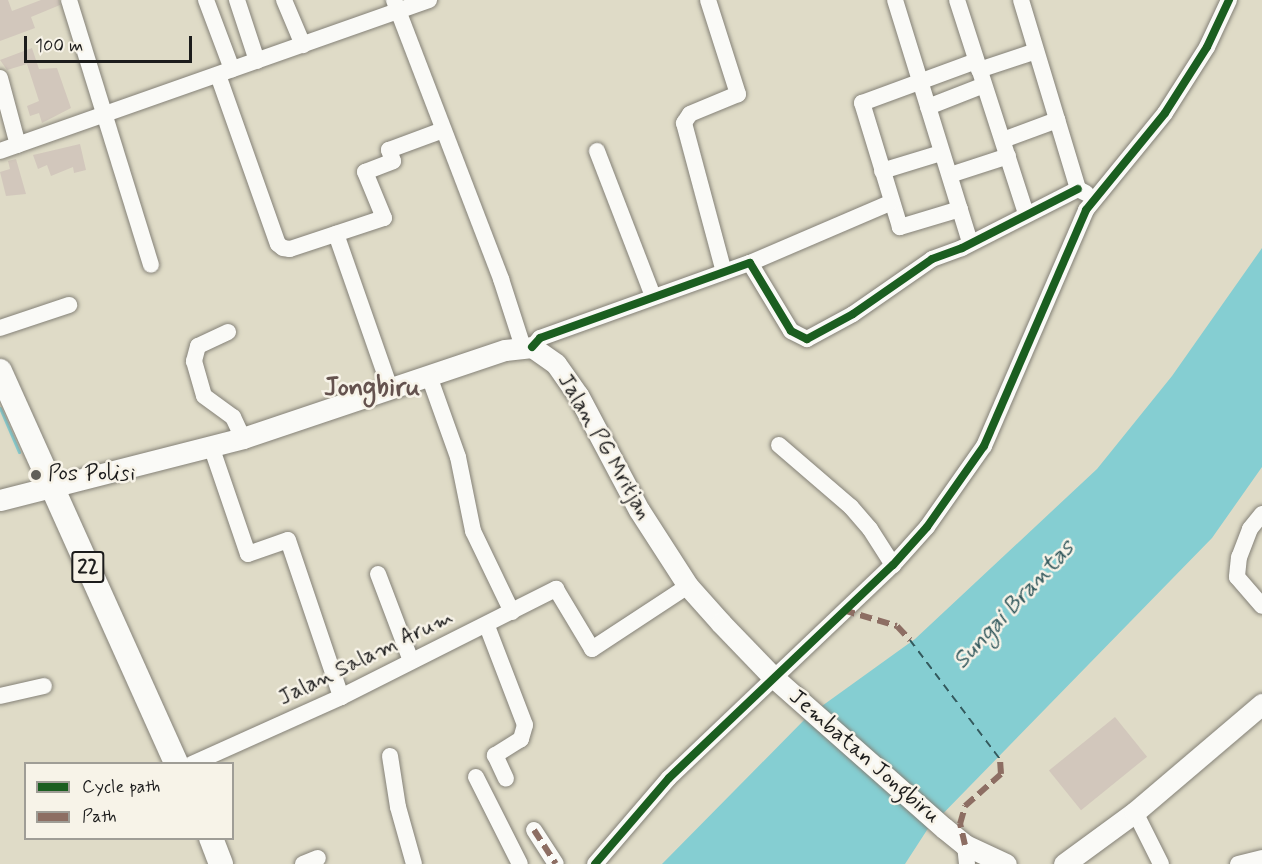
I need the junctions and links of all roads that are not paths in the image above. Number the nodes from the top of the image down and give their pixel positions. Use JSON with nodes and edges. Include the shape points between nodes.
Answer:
{"nodes":[{"id":1,"x":69,"y":0,"type":"edge"},
{"id":2,"x":206,"y":0,"type":"edge"},
{"id":3,"x":237,"y":0,"type":"edge"},
{"id":4,"x":284,"y":0,"type":"edge"},
{"id":5,"x":429,"y":0,"type":"edge"},
{"id":6,"x":708,"y":0,"type":"edge"},
{"id":7,"x":895,"y":0,"type":"edge"},
{"id":8,"x":957,"y":0,"type":"edge"},
{"id":9,"x":1021,"y":0,"type":"edge"},
{"id":10,"x":1229,"y":0,"type":"edge"},
{"id":11,"x":396,"y":6,"type":"edge"},
{"id":12,"x":303,"y":45,"type":"junction"},
{"id":13,"x":1036,"y":51,"type":"junction"},
{"id":14,"x":257,"y":61,"type":"junction"},
{"id":15,"x":225,"y":72,"type":"junction"},
{"id":16,"x":979,"y":72,"type":"junction"},
{"id":17,"x":0,"y":78,"type":"edge"},
{"id":18,"x":920,"y":82,"type":"junction"},
{"id":19,"x":927,"y":106,"type":"junction"},
{"id":20,"x":107,"y":115,"type":"junction"},
{"id":21,"x":1057,"y":120,"type":"junction"},
{"id":22,"x":443,"y":130,"type":"junction"},
{"id":23,"x":18,"y":145,"type":"junction"},
{"id":24,"x":1005,"y":148,"type":"junction"},
{"id":25,"x":597,"y":151,"type":"dead end"},
{"id":26,"x":0,"y":152,"type":"edge"},
{"id":27,"x":941,"y":153,"type":"junction"},
{"id":28,"x":882,"y":171,"type":"junction"},
{"id":29,"x":950,"y":175,"type":"junction"},
{"id":30,"x":1078,"y":189,"type":"junction"},
{"id":31,"x":1095,"y":197,"type":"junction"},
{"id":32,"x":891,"y":203,"type":"junction"},
{"id":33,"x":960,"y":209,"type":"junction"},
{"id":34,"x":1026,"y":213,"type":"junction"},
{"id":35,"x":336,"y":234,"type":"junction"},
{"id":36,"x":970,"y":242,"type":"junction"},
{"id":37,"x":750,"y":263,"type":"junction"},
{"id":38,"x":151,"y":265,"type":"dead end"},
{"id":39,"x":724,"y":272,"type":"junction"},
{"id":40,"x":653,"y":296,"type":"junction"},
{"id":41,"x":69,"y":305,"type":"dead end"},
{"id":42,"x":0,"y":328,"type":"edge"},
{"id":43,"x":228,"y":332,"type":"dead end"},
{"id":44,"x":528,"y":347,"type":"junction"},
{"id":45,"x":0,"y":371,"type":"edge"},
{"id":46,"x":429,"y":376,"type":"junction"},
{"id":47,"x":390,"y":388,"type":"junction"},
{"id":48,"x":243,"y":438,"type":"junction"},
{"id":49,"x":779,"y":444,"type":"dead end"},
{"id":50,"x":211,"y":446,"type":"junction"},
{"id":51,"x":52,"y":486,"type":"junction"},
{"id":52,"x":0,"y":500,"type":"edge"},
{"id":53,"x":1262,"y":514,"type":"edge"},
{"id":54,"x":893,"y":565,"type":"junction"},
{"id":55,"x":378,"y":574,"type":"dead end"},
{"id":56,"x":688,"y":586,"type":"junction"},
{"id":57,"x":1262,"y":606,"type":"edge"},
{"id":58,"x":512,"y":612,"type":"junction"},
{"id":59,"x":487,"y":626,"type":"junction"},
{"id":60,"x":411,"y":661,"type":"junction"},
{"id":61,"x":775,"y":679,"type":"junction"},
{"id":62,"x":44,"y":686,"type":"dead end"},
{"id":63,"x":0,"y":696,"type":"edge"},
{"id":64,"x":341,"y":697,"type":"junction"},
{"id":65,"x":1262,"y":704,"type":"edge"},
{"id":66,"x":390,"y":756,"type":"dead end"},
{"id":67,"x":176,"y":762,"type":"edge"},
{"id":68,"x":196,"y":762,"type":"edge"},
{"id":69,"x":476,"y":777,"type":"dead end"},
{"id":70,"x":506,"y":779,"type":"dead end"},
{"id":71,"x":1135,"y":812,"type":"junction"},
{"id":72,"x":534,"y":830,"type":"dead end"},
{"id":73,"x":212,"y":840,"type":"edge"},
{"id":74,"x":966,"y":854,"type":"edge"},
{"id":75,"x":1262,"y":858,"type":"edge"},
{"id":76,"x":221,"y":864,"type":"edge"},
{"id":77,"x":414,"y":864,"type":"edge"},
{"id":78,"x":520,"y":864,"type":"edge"},
{"id":79,"x":556,"y":864,"type":"edge"},
{"id":80,"x":595,"y":864,"type":"edge"},
{"id":81,"x":1006,"y":864,"type":"edge"},
{"id":82,"x":1064,"y":864,"type":"edge"},
{"id":83,"x":1161,"y":864,"type":"edge"},
{"id":84,"x":1238,"y":864,"type":"edge"}],
"edges":[{"from":1,"to":20,"type":"street"},
{"from":2,"to":15,"type":"street"},
{"from":3,"to":14,"type":"street"},
{"from":4,"to":12,"type":"street"},
{"from":5,"to":11,"type":"street"},
{"from":6,"to":39,"type":"street","via":[[738,94],[690,114],[684,123]]},
{"from":7,"to":18,"type":"street"},
{"from":8,"to":16,"type":"street"},
{"from":9,"to":13,"type":"street"},
{"from":10,"to":31,"type":"street","via":[[1207,47],[1165,113]]},
{"from":11,"to":12,"type":"street"},
{"from":11,"to":22,"type":"street"},
{"from":12,"to":14,"type":"street"},
{"from":13,"to":16,"type":"street"},
{"from":13,"to":21,"type":"street"},
{"from":14,"to":15,"type":"street"},
{"from":15,"to":20,"type":"street"},
{"from":15,"to":35,"type":"street","via":[[278,243],[290,249]]},
{"from":16,"to":18,"type":"street"},
{"from":16,"to":19,"type":"street"},
{"from":16,"to":24,"type":"street"},
{"from":17,"to":23,"type":"street"},
{"from":18,"to":19,"type":"street"},
{"from":18,"to":28,"type":"street","via":[[862,103]]},
{"from":19,"to":27,"type":"street"},
{"from":20,"to":23,"type":"street"},
{"from":20,"to":38,"type":"street"},
{"from":21,"to":24,"type":"street"},
{"from":21,"to":30,"type":"street"},
{"from":22,"to":35,"type":"street","via":[[389,150],[393,161],[366,172],[384,218]]},
{"from":22,"to":44,"type":"street"},
{"from":23,"to":26,"type":"street"},
{"from":24,"to":29,"type":"street"},
{"from":24,"to":34,"type":"street"},
{"from":25,"to":40,"type":"street"},
{"from":27,"to":28,"type":"street"},
{"from":27,"to":29,"type":"street"},
{"from":28,"to":32,"type":"street"},
{"from":29,"to":33,"type":"street"},
{"from":30,"to":31,"type":"street"},
{"from":30,"to":34,"type":"street"},
{"from":31,"to":54,"type":"street","via":[[1049,291],[984,446],[927,527]]},
{"from":32,"to":33,"type":"street","via":[[898,225],[905,228]]},
{"from":32,"to":37,"type":"street"},
{"from":33,"to":36,"type":"street"},
{"from":34,"to":36,"type":"street"},
{"from":35,"to":47,"type":"street"},
{"from":36,"to":37,"type":"street","via":[[932,258],[852,314],[807,339],[791,331]]},
{"from":37,"to":39,"type":"street"},
{"from":39,"to":40,"type":"street"},
{"from":40,"to":44,"type":"street","via":[[540,338]]},
{"from":41,"to":42,"type":"street"},
{"from":43,"to":48,"type":"street","via":[[198,346],[194,361],[204,396],[233,417]]},
{"from":44,"to":46,"type":"main road"},
{"from":44,"to":56,"type":"main road","name":"Jalan PG Mritjan","via":[[556,364],[578,395],[639,510]]},
{"from":45,"to":51,"type":"highway","number":"22"},
{"from":46,"to":47,"type":"main road"},
{"from":46,"to":58,"type":"street","via":[[458,457],[473,531]]},
{"from":47,"to":48,"type":"main road"},
{"from":48,"to":50,"type":"main road"},
{"from":49,"to":54,"type":"street","via":[[851,507]]},
{"from":50,"to":51,"type":"main road"},
{"from":50,"to":64,"type":"street","via":[[248,554],[288,540]]},
{"from":51,"to":52,"type":"main road"},
{"from":51,"to":67,"type":"highway","number":"22"},
{"from":53,"to":57,"type":"street","via":[[1250,529],[1239,557],[1237,577]]},
{"from":54,"to":61,"type":"street"},
{"from":55,"to":60,"type":"street"},
{"from":56,"to":58,"type":"street","name":"Jalan Salam Arum","via":[[591,649],[556,589]]},
{"from":56,"to":61,"type":"main road","name":"Jalan PG Mritjan"},
{"from":58,"to":59,"type":"street","name":"Jalan Salam Arum"},
{"from":59,"to":60,"type":"street","name":"Jalan Salam Arum"},
{"from":59,"to":70,"type":"street","via":[[525,725],[521,740],[495,755]]},
{"from":60,"to":64,"type":"street","name":"Jalan Salam Arum"},
{"from":61,"to":74,"type":"main road","name":"Jembatan Jongbiru","via":[[944,828]]},
{"from":61,"to":80,"type":"street","via":[[669,778]]},
{"from":62,"to":63,"type":"street"},
{"from":64,"to":68,"type":"street","name":"Jalan Salam Arum"},
{"from":65,"to":71,"type":"main road"},
{"from":66,"to":77,"type":"street","via":[[394,821]]},
{"from":69,"to":78,"type":"street"},
{"from":71,"to":82,"type":"main road"},
{"from":71,"to":83,"type":"street"},
{"from":72,"to":79,"type":"street"},
{"from":73,"to":76,"type":"highway"},
{"from":74,"to":81,"type":"main road","name":"Jembatan Jongbiru"},
{"from":75,"to":84,"type":"street"}]}
